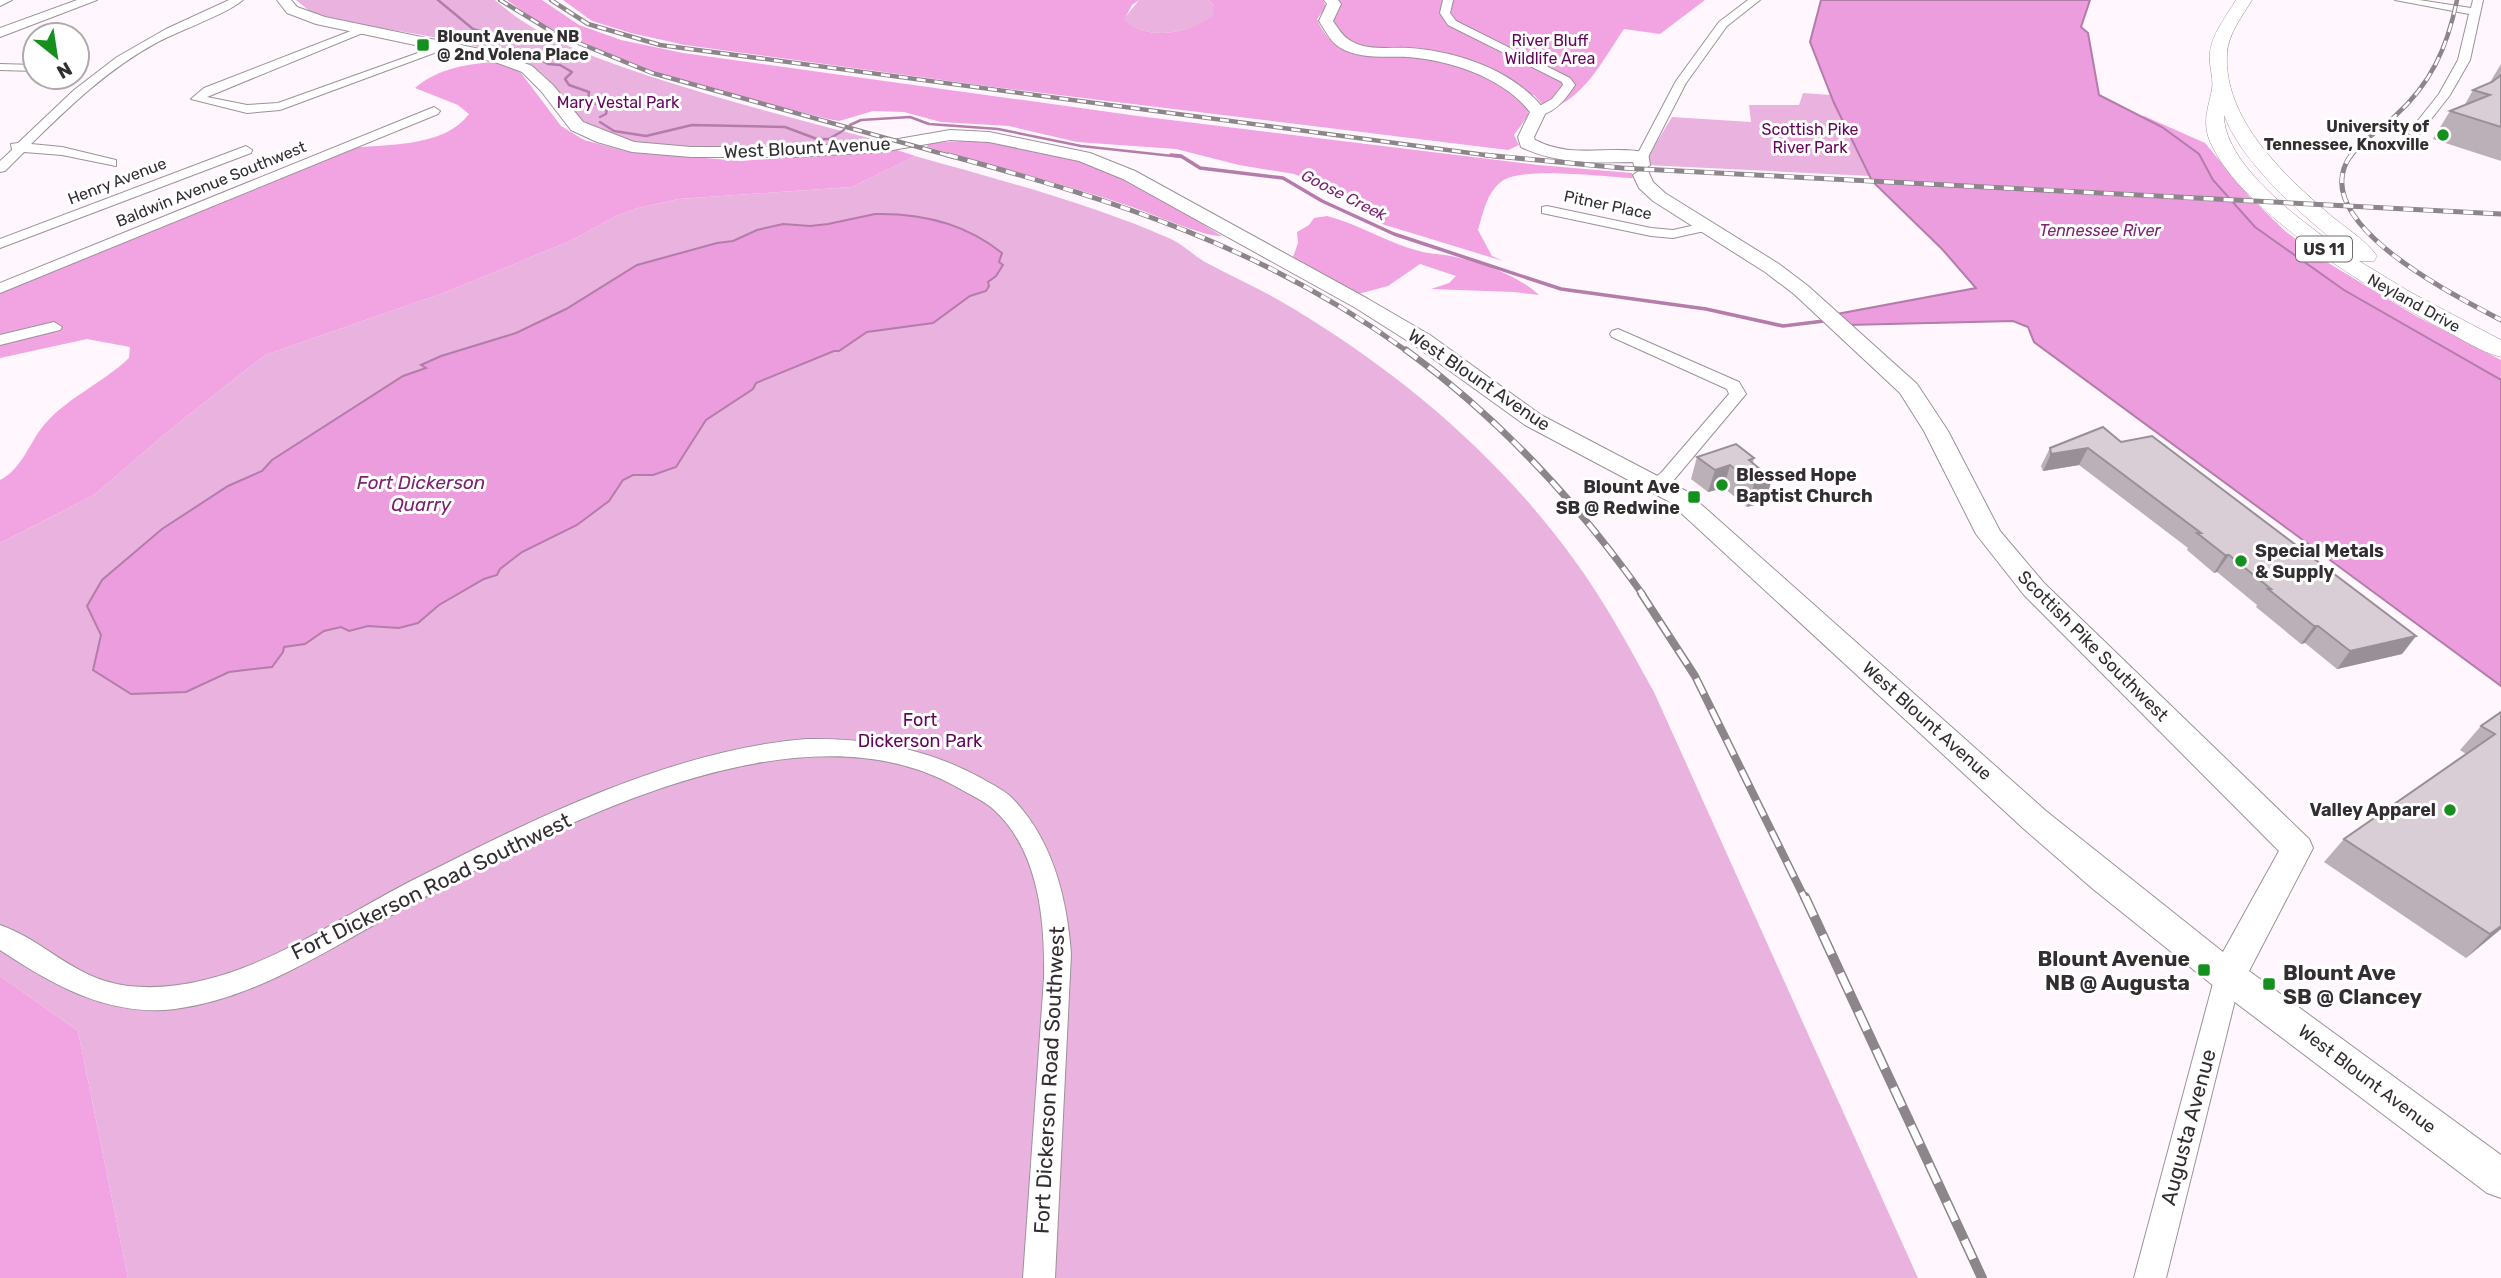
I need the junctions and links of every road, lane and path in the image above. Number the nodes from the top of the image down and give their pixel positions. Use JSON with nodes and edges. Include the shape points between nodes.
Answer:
{"nodes":[{"id":1,"x":7,"y":0,"type":"edge"},
{"id":2,"x":90,"y":0,"type":"edge"},
{"id":3,"x":284,"y":0,"type":"edge"},
{"id":4,"x":1331,"y":0,"type":"edge"},
{"id":5,"x":1448,"y":0,"type":"edge"},
{"id":6,"x":1755,"y":0,"type":"edge"},
{"id":7,"x":2244,"y":0,"type":"edge"},
{"id":8,"x":2400,"y":0,"type":"edge"},
{"id":9,"x":234,"y":1,"type":"edge"},
{"id":10,"x":0,"y":3,"type":"edge"},
{"id":11,"x":2476,"y":6,"type":"edge"},
{"id":12,"x":360,"y":30,"type":"junction"},
{"id":13,"x":0,"y":33,"type":"edge"},
{"id":14,"x":447,"y":46,"type":"junction"},
{"id":15,"x":0,"y":67,"type":"edge"},
{"id":16,"x":21,"y":68,"type":"edge"},
{"id":17,"x":91,"y":70,"type":"edge"},
{"id":18,"x":105,"y":71,"type":"junction"},
{"id":19,"x":2221,"y":92,"type":"junction"},
{"id":20,"x":434,"y":111,"type":"dead end"},
{"id":21,"x":1538,"y":112,"type":"junction"},
{"id":22,"x":2414,"y":133,"type":"dead end"},
{"id":23,"x":23,"y":146,"type":"junction"},
{"id":24,"x":0,"y":149,"type":"edge"},
{"id":25,"x":246,"y":150,"type":"dead end"},
{"id":26,"x":111,"y":163,"type":"dead end"},
{"id":27,"x":1641,"y":166,"type":"junction"},
{"id":28,"x":0,"y":168,"type":"edge"},
{"id":29,"x":1547,"y":210,"type":"dead end"},
{"id":30,"x":1704,"y":227,"type":"junction"},
{"id":31,"x":0,"y":244,"type":"edge"},
{"id":32,"x":0,"y":288,"type":"edge"},
{"id":33,"x":54,"y":327,"type":"dead end"},
{"id":34,"x":1618,"y":334,"type":"dead end"},
{"id":35,"x":2501,"y":337,"type":"edge"},
{"id":36,"x":0,"y":340,"type":"edge"},
{"id":37,"x":2501,"y":350,"type":"edge"},
{"id":38,"x":1656,"y":483,"type":"junction"},
{"id":39,"x":0,"y":936,"type":"edge"},
{"id":40,"x":2228,"y":976,"type":"junction"},
{"id":41,"x":2501,"y":1179,"type":"edge"},
{"id":42,"x":2157,"y":1273,"type":"edge"},
{"id":43,"x":1039,"y":1278,"type":"edge"}],
"edges":[{"from":1,"to":10,"type":"street"},
{"from":2,"to":13,"type":"street"},
{"from":3,"to":12,"type":"street","name":"West Blount Avenue","via":[[309,18]]},
{"from":4,"to":21,"type":"street","via":[[1334,4],[1326,21],[1347,45],[1359,50],[1423,54],[1494,76],[1524,93]]},
{"from":5,"to":21,"type":"street","via":[[1445,13],[1452,23],[1566,80],[1565,93]]},
{"from":6,"to":27,"type":"street","via":[[1723,24],[1680,83]]},
{"from":7,"to":19,"type":"main road","name":"Neyland Drive","number":"US 11","via":[[2218,51]]},
{"from":8,"to":11,"type":"street"},
{"from":9,"to":18,"type":"street","via":[[159,37]]},
{"from":11,"to":22,"type":"street","via":[[2464,60]]},
{"from":12,"to":14,"type":"street","name":"West Blount Avenue"},
{"from":12,"to":14,"type":"street","via":[[197,99],[247,109],[280,106]]},
{"from":14,"to":38,"type":"street","name":"West Blount Avenue","via":[[527,69],[577,126],[632,147],[790,152],[881,147],[950,135],[1018,142],[1110,165],[1361,303],[1422,340],[1533,420]]},
{"from":15,"to":16,"type":"street"},
{"from":17,"to":18,"type":"street"},
{"from":18,"to":23,"type":"street"},
{"from":19,"to":35,"type":"main road","name":"Neyland Drive","number":"US 11","via":[[2242,134],[2268,165],[2348,242],[2418,293]]},
{"from":19,"to":37,"type":"main road","name":"Neyland Drive","number":"US 11","via":[[2216,97],[2216,135],[2245,177],[2283,216],[2371,280]]},
{"from":20,"to":32,"type":"street","name":"Baldwin Avenue Southwest"},
{"from":21,"to":27,"type":"street","via":[[1526,137],[1527,143],[1539,150]]},
{"from":23,"to":24,"type":"street"},
{"from":23,"to":26,"type":"street"},
{"from":23,"to":28,"type":"street"},
{"from":25,"to":31,"type":"street","name":"Henry Avenue"},
{"from":27,"to":30,"type":"street","name":"Scottish Pike Southwest","via":[[1651,191]]},
{"from":29,"to":30,"type":"street","name":"Pitner Place","via":[[1651,232],[1673,234]]},
{"from":30,"to":40,"type":"street","name":"Scottish Pike Southwest","via":[[1801,290],[1909,389],[1989,534],[2034,589],[2297,848]]},
{"from":33,"to":36,"type":"street"},
{"from":34,"to":38,"type":"street","via":[[1732,386],[1738,394],[1667,477]]},
{"from":38,"to":40,"type":"street","name":"West Blount Avenue","via":[[1696,511],[2035,820]]},
{"from":39,"to":43,"type":"street","name":"Fort Dickerson Road Southwest","via":[[93,991],[133,998],[176,997],[274,964],[478,858],[551,824],[677,776],[780,749],[825,746],[913,757],[959,776],[1004,804],[1038,858],[1055,903],[1058,978]]},
{"from":40,"to":41,"type":"street","name":"West Blount Avenue"},
{"from":40,"to":42,"type":"street","name":"Augusta Avenue"}]}
